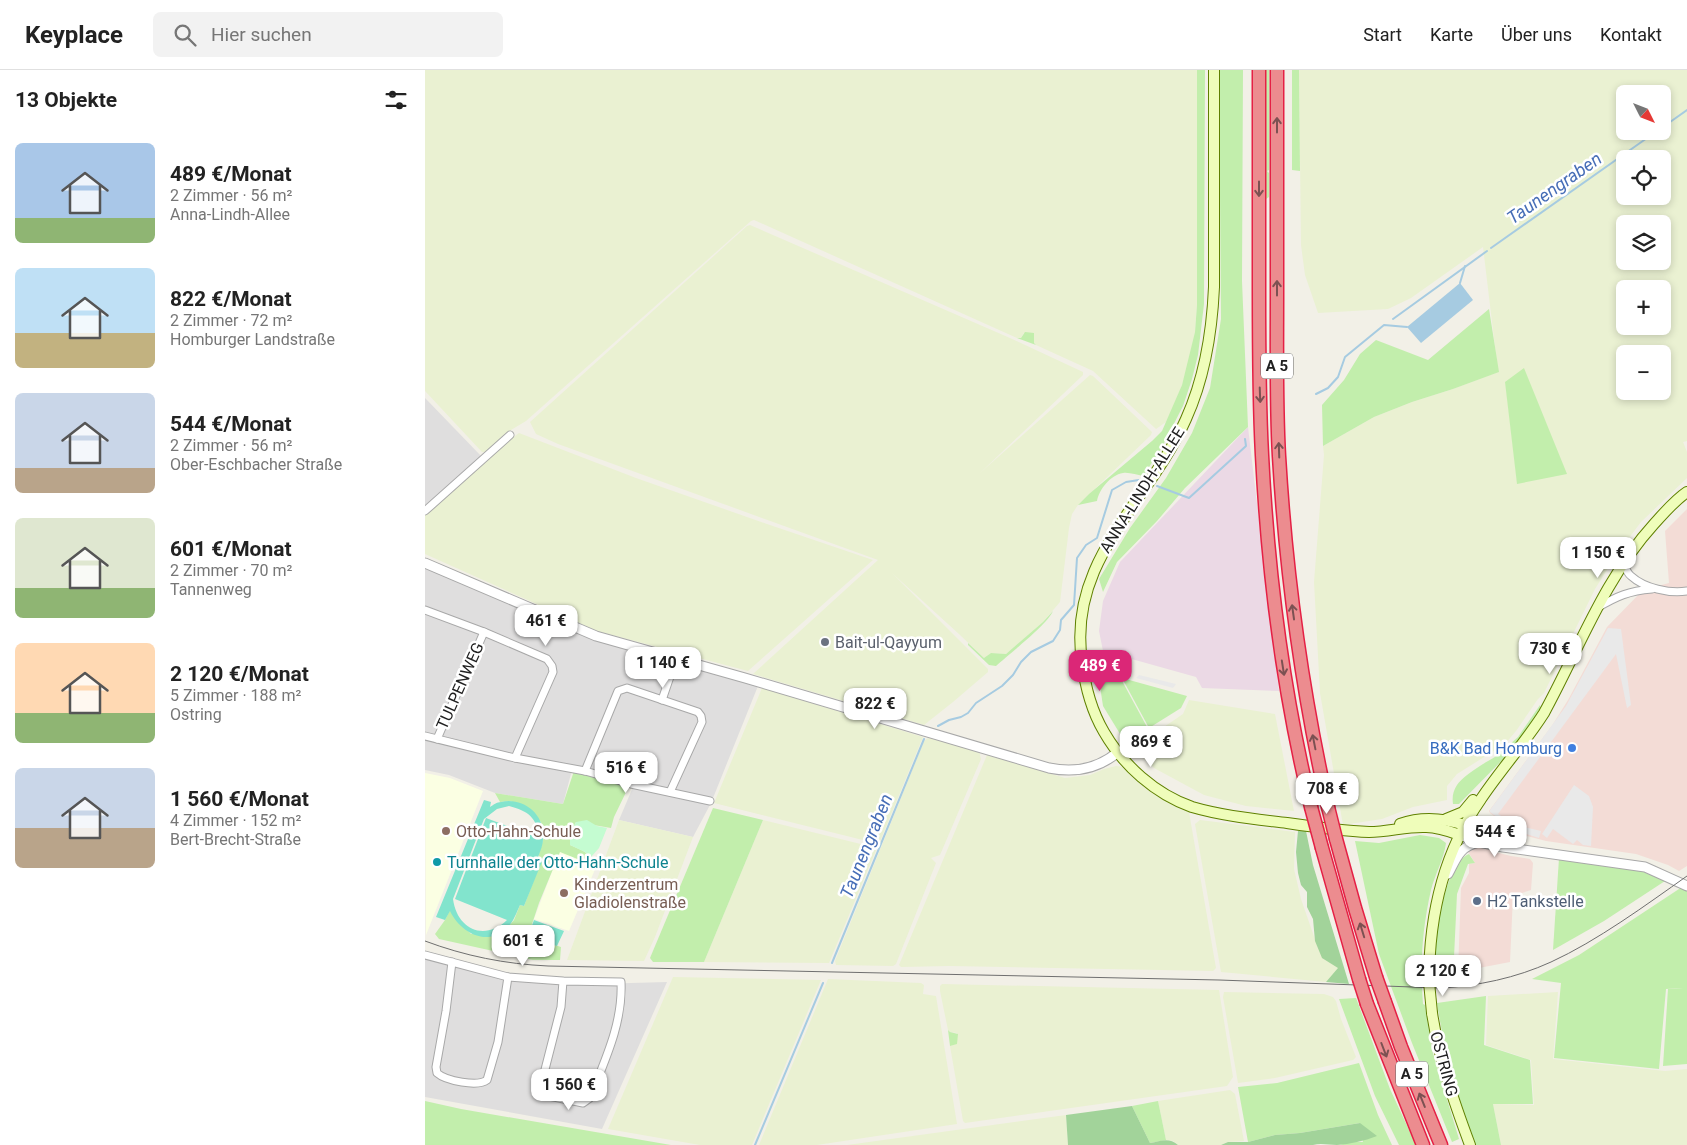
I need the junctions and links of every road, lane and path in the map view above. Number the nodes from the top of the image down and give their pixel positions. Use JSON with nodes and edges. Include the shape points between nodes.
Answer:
{"nodes":[{"id":1,"x":1214,"y":70,"type":"edge"},
{"id":2,"x":1259,"y":70,"type":"edge"},
{"id":3,"x":1277,"y":70,"type":"edge"},
{"id":4,"x":510,"y":435,"type":"dead end"},
{"id":5,"x":1687,"y":492,"type":"edge"},
{"id":6,"x":425,"y":511,"type":"edge"},
{"id":7,"x":425,"y":562,"type":"edge"},
{"id":8,"x":1623,"y":562,"type":"junction"},
{"id":9,"x":1655,"y":588,"type":"junction"},
{"id":10,"x":1687,"y":591,"type":"edge"},
{"id":11,"x":1596,"y":609,"type":"junction"},
{"id":12,"x":425,"y":610,"type":"edge"},
{"id":13,"x":484,"y":632,"type":"junction"},
{"id":14,"x":676,"y":658,"type":"junction"},
{"id":15,"x":662,"y":700,"type":"junction"},
{"id":16,"x":425,"y":736,"type":"edge"},
{"id":17,"x":437,"y":739,"type":"junction"},
{"id":18,"x":1118,"y":752,"type":"junction"},
{"id":19,"x":515,"y":758,"type":"junction"},
{"id":20,"x":1506,"y":764,"type":"junction"},
{"id":21,"x":585,"y":771,"type":"junction"},
{"id":22,"x":670,"y":792,"type":"junction"},
{"id":23,"x":710,"y":801,"type":"dead end"},
{"id":24,"x":1446,"y":820,"type":"junction"},
{"id":25,"x":1462,"y":830,"type":"junction"},
{"id":26,"x":1380,"y":832,"type":"junction"},
{"id":27,"x":1479,"y":842,"type":"junction"},
{"id":28,"x":1514,"y":848,"type":"junction"},
{"id":29,"x":1687,"y":886,"type":"edge"},
{"id":30,"x":1441,"y":887,"type":"junction"},
{"id":31,"x":425,"y":955,"type":"edge"},
{"id":32,"x":452,"y":962,"type":"junction"},
{"id":33,"x":508,"y":977,"type":"junction"},
{"id":34,"x":563,"y":981,"type":"junction"},
{"id":35,"x":1423,"y":1145,"type":"edge"},
{"id":36,"x":1441,"y":1145,"type":"edge"},
{"id":37,"x":1470,"y":1145,"type":"edge"}],
"edges":[{"from":1,"to":18,"type":"main road","name":"ANNA-LINDH-ALLEE","via":[[1214,287],[1205,366],[1178,438],[1102,552],[1083,605],[1080,652],[1086,686],[1099,721]]},
{"from":2,"to":35,"type":"highway","number":"A 5","one_way":true,"bridge":true,"via":[[1262,454],[1280,648],[1311,806],[1359,979]]},
{"from":36,"to":3,"type":"highway","number":"A 5","one_way":true,"bridge":true,"via":[[1401,1047],[1355,908],[1328,807],[1300,660],[1284,532],[1279,453]]},
{"from":4,"to":6,"type":"street"},
{"from":5,"to":8,"type":"main road","via":[[1661,516]]},
{"from":7,"to":14,"type":"street","via":[[596,636]]},
{"from":8,"to":9,"type":"street","via":[[1629,576]]},
{"from":8,"to":11,"type":"main road"},
{"from":9,"to":10,"type":"street"},
{"from":9,"to":11,"type":"street","via":[[1617,596]]},
{"from":11,"to":20,"type":"main road","via":[[1544,713]]},
{"from":12,"to":13,"type":"street"},
{"from":13,"to":17,"type":"street","name":"TULPENWEG"},
{"from":13,"to":19,"type":"street","via":[[547,659],[552,666],[553,672]]},
{"from":14,"to":15,"type":"street"},
{"from":14,"to":18,"type":"street","via":[[1057,770],[1091,767]]},
{"from":15,"to":21,"type":"street","via":[[627,688],[618,691]]},
{"from":15,"to":22,"type":"street","via":[[698,712],[702,722]]},
{"from":16,"to":17,"type":"street"},
{"from":17,"to":19,"type":"street"},
{"from":18,"to":26,"type":"main road","name":"ANNA-LINDH-ALLEE","via":[[1137,773],[1165,794],[1206,811]]},
{"from":19,"to":21,"type":"street"},
{"from":20,"to":24,"type":"main road","via":[[1463,812]]},
{"from":20,"to":25,"type":"main road","name":"OSTRING"},
{"from":21,"to":22,"type":"street"},
{"from":22,"to":23,"type":"street"},
{"from":24,"to":25,"type":"main road"},
{"from":24,"to":26,"type":"main road","via":[[1409,821]]},
{"from":25,"to":26,"type":"main road","via":[[1427,827]]},
{"from":25,"to":27,"type":"street"},
{"from":25,"to":28,"type":"street"},
{"from":25,"to":30,"type":"main road","name":"OSTRING"},
{"from":27,"to":28,"type":"street"},
{"from":27,"to":30,"type":"street","via":[[1460,850]]},
{"from":28,"to":29,"type":"street","via":[[1645,867]]},
{"from":30,"to":37,"type":"main road","name":"OSTRING","bridge":true,"via":[[1431,934],[1429,982],[1432,1013],[1438,1048]]},
{"from":31,"to":32,"type":"street"},
{"from":32,"to":33,"type":"street"},
{"from":32,"to":33,"type":"street","via":[[436,1067],[437,1073],[444,1078],[480,1084],[487,1080],[498,1042]]},
{"from":33,"to":34,"type":"street"},
{"from":34,"to":34,"type":"street","via":[[621,982],[616,1029],[590,1098],[583,1103],[544,1094],[540,1089],[561,1007]]}]}
